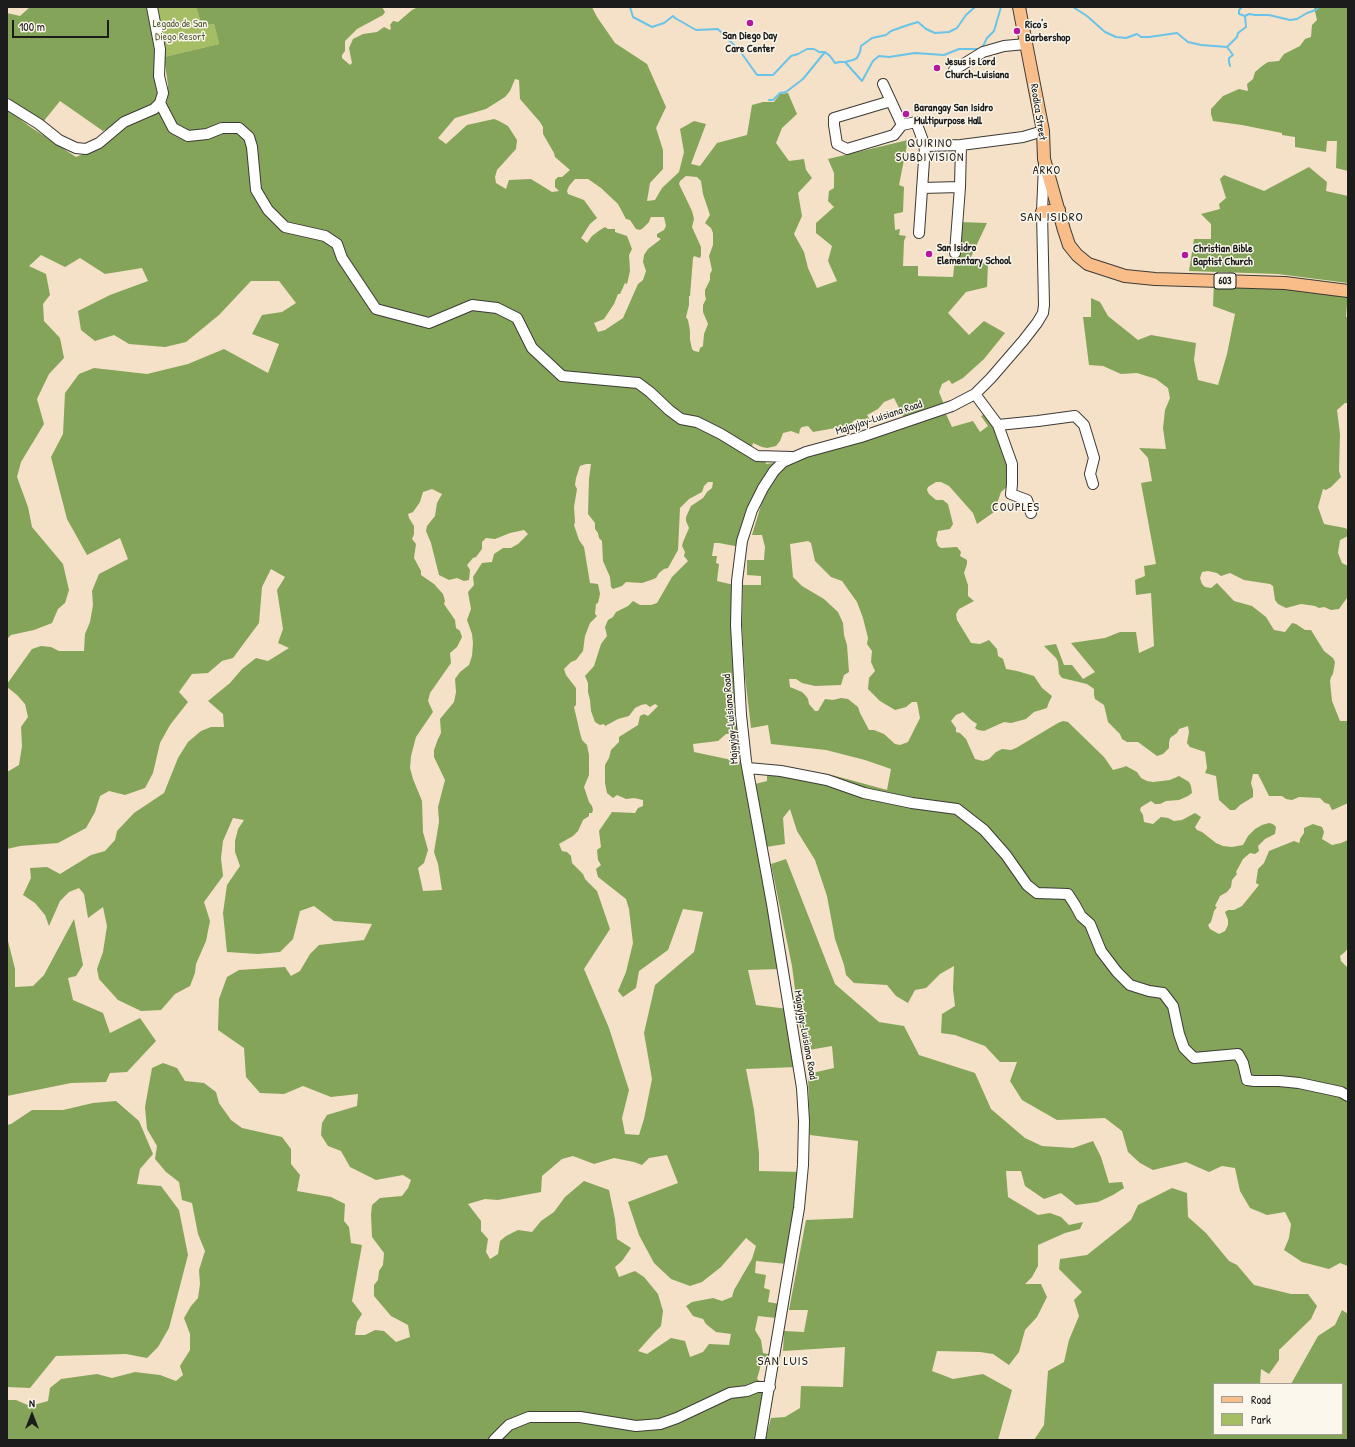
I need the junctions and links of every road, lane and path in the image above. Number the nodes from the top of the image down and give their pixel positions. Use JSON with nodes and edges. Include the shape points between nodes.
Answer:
{"nodes":[{"id":1,"x":152,"y":7,"type":"edge"},
{"id":2,"x":1019,"y":7,"type":"edge"},
{"id":3,"x":1026,"y":44,"type":"junction"},
{"id":4,"x":954,"y":70,"type":"dead end"},
{"id":5,"x":883,"y":84,"type":"dead end"},
{"id":6,"x":891,"y":101,"type":"junction"},
{"id":7,"x":160,"y":103,"type":"junction"},
{"id":8,"x":7,"y":104,"type":"edge"},
{"id":9,"x":902,"y":125,"type":"junction"},
{"id":10,"x":1043,"y":131,"type":"junction"},
{"id":11,"x":961,"y":145,"type":"junction"},
{"id":12,"x":925,"y":146,"type":"junction"},
{"id":13,"x":1044,"y":160,"type":"junction"},
{"id":14,"x":960,"y":187,"type":"junction"},
{"id":15,"x":922,"y":188,"type":"junction"},
{"id":16,"x":1059,"y":210,"type":"junction"},
{"id":17,"x":1042,"y":212,"type":"junction"},
{"id":18,"x":919,"y":233,"type":"dead end"},
{"id":19,"x":955,"y":253,"type":"dead end"},
{"id":20,"x":1348,"y":291,"type":"edge"},
{"id":21,"x":975,"y":394,"type":"junction"},
{"id":22,"x":998,"y":425,"type":"junction"},
{"id":23,"x":794,"y":457,"type":"junction"},
{"id":24,"x":1094,"y":484,"type":"dead end"},
{"id":25,"x":1031,"y":513,"type":"dead end"},
{"id":26,"x":748,"y":768,"type":"junction"},
{"id":27,"x":1348,"y":1096,"type":"edge"},
{"id":28,"x":770,"y":1387,"type":"junction"},
{"id":29,"x":494,"y":1440,"type":"edge"},
{"id":30,"x":760,"y":1440,"type":"edge"}],
"edges":[{"from":1,"to":7,"type":"street","via":[[160,49],[159,76],[163,93]]},
{"from":2,"to":3,"type":"main road","name":"Reodica Street","number":"603"},
{"from":3,"to":4,"type":"street","via":[[1004,46],[983,52]]},
{"from":3,"to":10,"type":"main road","name":"Reodica Street","number":"603"},
{"from":5,"to":6,"type":"street"},
{"from":6,"to":9,"type":"street"},
{"from":6,"to":9,"type":"street","via":[[834,118],[837,144],[847,149],[894,135]]},
{"from":7,"to":8,"type":"street","via":[[154,109],[124,122],[99,143],[86,149],[76,148],[59,140]]},
{"from":7,"to":23,"type":"street","via":[[173,128],[188,136],[207,134],[222,128],[239,128],[249,137],[256,190],[268,210],[285,227],[325,236],[337,244],[342,258],[376,309],[429,323],[472,305],[497,308],[517,318],[532,348],[562,376],[638,383],[682,419],[697,422],[758,456]]},
{"from":9,"to":12,"type":"street","via":[[916,122]]},
{"from":10,"to":11,"type":"street","via":[[1023,137]]},
{"from":10,"to":13,"type":"main road","name":"Reodica Street","number":"603"},
{"from":11,"to":12,"type":"street"},
{"from":11,"to":14,"type":"street"},
{"from":12,"to":15,"type":"street"},
{"from":13,"to":16,"type":"main road","name":"Reodica Street","number":"603"},
{"from":13,"to":17,"type":"street","name":"Majayjay-Luisiana Road"},
{"from":14,"to":15,"type":"street"},
{"from":14,"to":19,"type":"street"},
{"from":15,"to":18,"type":"street"},
{"from":16,"to":17,"type":"main road"},
{"from":16,"to":20,"type":"main road","name":"Reodica Street","number":"603","via":[[1069,245],[1088,264],[1102,270],[1125,276],[1155,279],[1285,283]]},
{"from":17,"to":21,"type":"street","name":"Majayjay-Luisiana Road","via":[[1043,313],[1015,350]]},
{"from":21,"to":22,"type":"street"},
{"from":21,"to":23,"type":"street","name":"Majayjay-Luisiana Road","via":[[952,406],[914,420]]},
{"from":22,"to":24,"type":"street","via":[[1075,416],[1084,425],[1094,458],[1090,474]]},
{"from":22,"to":25,"type":"street","via":[[1012,464],[1011,494],[1027,500]]},
{"from":23,"to":26,"type":"street","name":"Majayjay-Luisiana Road","via":[[783,462],[763,488],[752,510],[742,541],[737,581],[736,625],[741,715]]},
{"from":26,"to":27,"type":"street","via":[[827,780],[864,793],[957,809],[984,830],[1037,894],[1068,894],[1081,916],[1090,924],[1101,951],[1130,985],[1163,993],[1173,1006],[1184,1048],[1194,1058],[1238,1054],[1247,1080],[1299,1083],[1341,1092]]},
{"from":26,"to":28,"type":"street","name":"Majayjay-Luisiana Road","via":[[802,1088],[804,1121],[799,1208]]},
{"from":28,"to":29,"type":"street","via":[[730,1393],[660,1424],[636,1426],[580,1418],[529,1417],[509,1425]]},
{"from":28,"to":30,"type":"street","name":"Majayjay-Luisiana Road"}]}
